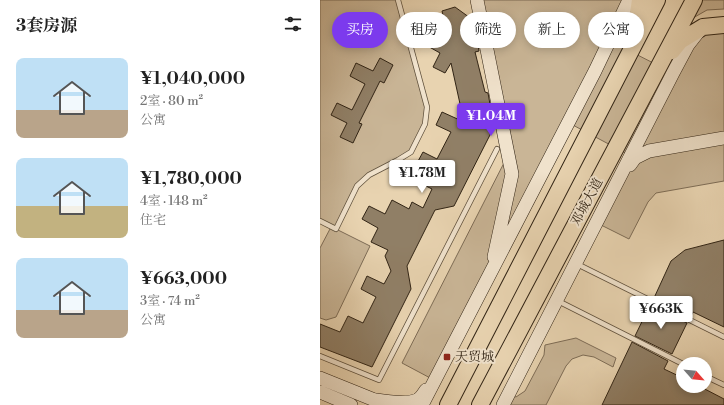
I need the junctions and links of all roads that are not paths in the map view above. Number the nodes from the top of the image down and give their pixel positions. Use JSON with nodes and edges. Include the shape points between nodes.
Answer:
{"nodes":[{"id":1,"x":398,"y":0,"type":"edge"},
{"id":2,"x":477,"y":0,"type":"edge"},
{"id":3,"x":629,"y":0,"type":"edge"},
{"id":4,"x":640,"y":0,"type":"edge"},
{"id":5,"x":657,"y":0,"type":"edge"},
{"id":6,"x":694,"y":0,"type":"edge"},
{"id":7,"x":638,"y":12,"type":"edge"},
{"id":8,"x":724,"y":25,"type":"edge"},
{"id":9,"x":644,"y":26,"type":"edge"},
{"id":10,"x":703,"y":27,"type":"junction"},
{"id":11,"x":633,"y":48,"type":"edge"},
{"id":12,"x":661,"y":62,"type":"junction"},
{"id":13,"x":724,"y":138,"type":"edge"},
{"id":14,"x":496,"y":149,"type":"dead end"},
{"id":15,"x":618,"y":181,"type":"junction"},
{"id":16,"x":320,"y":221,"type":"edge"},
{"id":17,"x":576,"y":263,"type":"junction"},
{"id":18,"x":490,"y":273,"type":"junction"},
{"id":19,"x":557,"y":301,"type":"junction"},
{"id":20,"x":724,"y":337,"type":"edge"},
{"id":21,"x":320,"y":356,"type":"edge"},
{"id":22,"x":676,"y":360,"type":"edge"},
{"id":23,"x":439,"y":373,"type":"junction"},
{"id":24,"x":320,"y":378,"type":"edge"},
{"id":25,"x":712,"y":379,"type":"edge"},
{"id":26,"x":724,"y":385,"type":"edge"},
{"id":27,"x":320,"y":392,"type":"edge"},
{"id":28,"x":382,"y":403,"type":"edge"},
{"id":29,"x":351,"y":405,"type":"edge"},
{"id":30,"x":422,"y":405,"type":"edge"},
{"id":31,"x":448,"y":405,"type":"edge"},
{"id":32,"x":480,"y":405,"type":"edge"},
{"id":33,"x":503,"y":405,"type":"edge"}],
"edges":[{"from":1,"to":16,"type":"lane","via":[[427,107],[425,124],[411,152],[369,175],[357,186],[336,229]]},
{"from":2,"to":18,"type":"street","via":[[512,174]]},
{"from":3,"to":18,"type":"street","via":[[595,72]]},
{"from":4,"to":7,"type":"highway"},
{"from":5,"to":9,"type":"highway"},
{"from":6,"to":12,"type":"highway","name":"邓城大道"},
{"from":8,"to":10,"type":"highway"},
{"from":10,"to":12,"type":"highway","via":[[680,41]]},
{"from":10,"to":15,"type":"street","via":[[688,45]]},
{"from":11,"to":31,"type":"highway"},
{"from":12,"to":32,"type":"highway","name":"邓城大道"},
{"from":13,"to":15,"type":"street","via":[[649,151],[635,158]]},
{"from":14,"to":21,"type":"lane","via":[[379,380]]},
{"from":15,"to":17,"type":"street"},
{"from":17,"to":19,"type":"street"},
{"from":17,"to":20,"type":"lane"},
{"from":18,"to":23,"type":"street"},
{"from":19,"to":22,"type":"lane"},
{"from":19,"to":33,"type":"street"},
{"from":23,"to":28,"type":"street","via":[[419,399],[411,403]]},
{"from":23,"to":30,"type":"street"},
{"from":24,"to":28,"type":"street"},
{"from":25,"to":26,"type":"lane"},
{"from":27,"to":29,"type":"street"}]}
